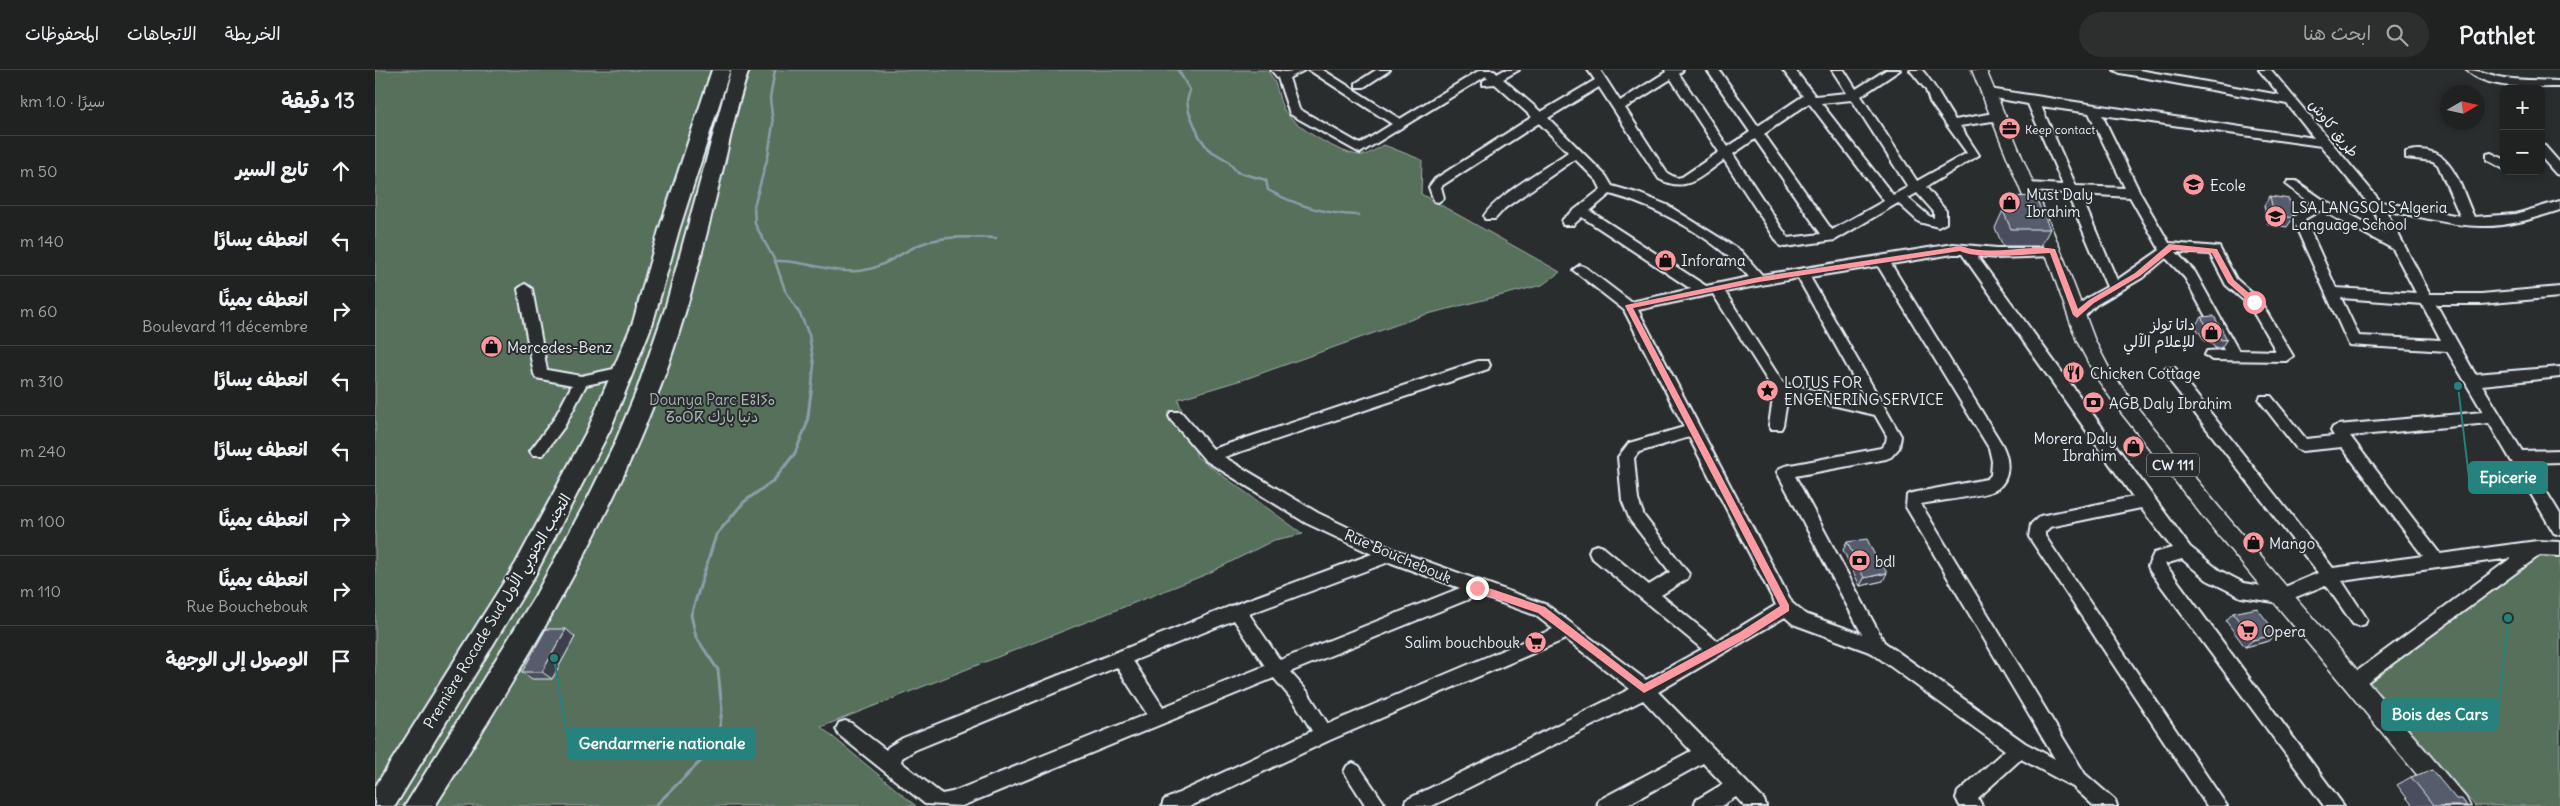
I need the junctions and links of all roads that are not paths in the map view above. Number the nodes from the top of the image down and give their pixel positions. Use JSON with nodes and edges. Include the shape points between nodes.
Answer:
{"nodes":[{"id":1,"x":721,"y":70,"type":"edge"},
{"id":2,"x":740,"y":70,"type":"edge"},
{"id":3,"x":1299,"y":70,"type":"edge"},
{"id":4,"x":1315,"y":70,"type":"edge"},
{"id":5,"x":1384,"y":70,"type":"edge"},
{"id":6,"x":1513,"y":70,"type":"edge"},
{"id":7,"x":1713,"y":70,"type":"edge"},
{"id":8,"x":1789,"y":70,"type":"edge"},
{"id":9,"x":1838,"y":70,"type":"edge"},
{"id":10,"x":1894,"y":70,"type":"edge"},
{"id":11,"x":1917,"y":70,"type":"edge"},
{"id":12,"x":1979,"y":70,"type":"edge"},
{"id":13,"x":2120,"y":70,"type":"edge"},
{"id":14,"x":2265,"y":70,"type":"edge"},
{"id":15,"x":2473,"y":70,"type":"edge"},
{"id":16,"x":1674,"y":71,"type":"edge"},
{"id":17,"x":1489,"y":72,"type":"edge"},
{"id":18,"x":1280,"y":73,"type":"edge"},
{"id":19,"x":1598,"y":75,"type":"edge"},
{"id":20,"x":2560,"y":84,"type":"edge"},
{"id":21,"x":1359,"y":85,"type":"dead end"},
{"id":22,"x":2513,"y":85,"type":"edge"},
{"id":23,"x":2538,"y":85,"type":"edge"},
{"id":24,"x":1989,"y":93,"type":"junction"},
{"id":25,"x":1854,"y":96,"type":"junction"},
{"id":26,"x":1812,"y":99,"type":"junction"},
{"id":27,"x":2033,"y":101,"type":"junction"},
{"id":28,"x":2291,"y":101,"type":"junction"},
{"id":29,"x":1618,"y":107,"type":"junction"},
{"id":30,"x":2094,"y":111,"type":"junction"},
{"id":31,"x":1999,"y":116,"type":"junction"},
{"id":32,"x":1540,"y":117,"type":"junction"},
{"id":33,"x":1400,"y":124,"type":"junction"},
{"id":34,"x":1952,"y":125,"type":"junction"},
{"id":35,"x":1756,"y":132,"type":"junction"},
{"id":36,"x":2324,"y":143,"type":"junction"},
{"id":37,"x":1575,"y":153,"type":"junction"},
{"id":38,"x":1726,"y":153,"type":"junction"},
{"id":39,"x":2410,"y":155,"type":"dead end"},
{"id":40,"x":2491,"y":156,"type":"dead end"},
{"id":41,"x":2500,"y":162,"type":"edge"},
{"id":42,"x":2292,"y":184,"type":"dead end"},
{"id":43,"x":2028,"y":187,"type":"junction"},
{"id":44,"x":1917,"y":188,"type":"junction"},
{"id":45,"x":1607,"y":189,"type":"junction"},
{"id":46,"x":2071,"y":190,"type":"junction"},
{"id":47,"x":2134,"y":193,"type":"junction"},
{"id":48,"x":1438,"y":198,"type":"dead end"},
{"id":49,"x":1895,"y":199,"type":"junction"},
{"id":50,"x":2321,"y":204,"type":"junction"},
{"id":51,"x":2560,"y":205,"type":"edge"},
{"id":52,"x":2377,"y":206,"type":"junction"},
{"id":53,"x":1583,"y":212,"type":"junction"},
{"id":54,"x":1490,"y":216,"type":"dead end"},
{"id":55,"x":2469,"y":221,"type":"junction"},
{"id":56,"x":1568,"y":222,"type":"dead end"},
{"id":57,"x":1830,"y":237,"type":"junction"},
{"id":58,"x":2397,"y":245,"type":"junction"},
{"id":59,"x":2053,"y":251,"type":"junction"},
{"id":60,"x":2167,"y":251,"type":"junction"},
{"id":61,"x":1967,"y":252,"type":"junction"},
{"id":62,"x":1883,"y":262,"type":"junction"},
{"id":63,"x":1579,"y":270,"type":"dead end"},
{"id":64,"x":1802,"y":274,"type":"junction"},
{"id":65,"x":1759,"y":280,"type":"junction"},
{"id":66,"x":2114,"y":288,"type":"junction"},
{"id":67,"x":525,"y":289,"type":"dead end"},
{"id":68,"x":1710,"y":290,"type":"junction"},
{"id":69,"x":2330,"y":292,"type":"junction"},
{"id":70,"x":2560,"y":292,"type":"edge"},
{"id":71,"x":2425,"y":299,"type":"junction"},
{"id":72,"x":1629,"y":306,"type":"junction"},
{"id":73,"x":2077,"y":315,"type":"junction"},
{"id":74,"x":2451,"y":346,"type":"junction"},
{"id":75,"x":2234,"y":354,"type":"junction"},
{"id":76,"x":2212,"y":355,"type":"dead end"},
{"id":77,"x":1483,"y":365,"type":"dead end"},
{"id":78,"x":623,"y":372,"type":"junction"},
{"id":79,"x":2170,"y":372,"type":"dead end"},
{"id":80,"x":2560,"y":372,"type":"edge"},
{"id":81,"x":2472,"y":380,"type":"junction"},
{"id":82,"x":581,"y":382,"type":"junction"},
{"id":83,"x":1782,"y":388,"type":"junction"},
{"id":84,"x":2266,"y":400,"type":"dead end"},
{"id":85,"x":1881,"y":412,"type":"junction"},
{"id":86,"x":1176,"y":416,"type":"dead end"},
{"id":87,"x":2493,"y":417,"type":"junction"},
{"id":88,"x":1776,"y":425,"type":"dead end"},
{"id":89,"x":1695,"y":430,"type":"junction"},
{"id":90,"x":2346,"y":441,"type":"junction"},
{"id":91,"x":538,"y":451,"type":"dead end"},
{"id":92,"x":1210,"y":456,"type":"junction"},
{"id":93,"x":2560,"y":456,"type":"edge"},
{"id":94,"x":2517,"y":457,"type":"junction"},
{"id":95,"x":2145,"y":501,"type":"junction"},
{"id":96,"x":2560,"y":528,"type":"edge"},
{"id":97,"x":2537,"y":548,"type":"junction"},
{"id":98,"x":2560,"y":548,"type":"edge"},
{"id":99,"x":1597,"y":552,"type":"dead end"},
{"id":100,"x":2184,"y":552,"type":"junction"},
{"id":101,"x":1389,"y":555,"type":"junction"},
{"id":102,"x":2436,"y":561,"type":"junction"},
{"id":103,"x":2329,"y":576,"type":"junction"},
{"id":104,"x":1477,"y":588,"type":"junction"},
{"id":105,"x":1649,"y":594,"type":"junction"},
{"id":106,"x":2281,"y":596,"type":"junction"},
{"id":107,"x":1786,"y":608,"type":"junction"},
{"id":108,"x":1237,"y":611,"type":"junction"},
{"id":109,"x":2359,"y":619,"type":"dead end"},
{"id":110,"x":1570,"y":630,"type":"junction"},
{"id":111,"x":1878,"y":647,"type":"junction"},
{"id":112,"x":1716,"y":650,"type":"junction"},
{"id":113,"x":1121,"y":658,"type":"junction"},
{"id":114,"x":1276,"y":668,"type":"junction"},
{"id":115,"x":2355,"y":683,"type":"junction"},
{"id":116,"x":1644,"y":689,"type":"junction"},
{"id":117,"x":1159,"y":717,"type":"junction"},
{"id":118,"x":845,"y":729,"type":"dead end"},
{"id":119,"x":1324,"y":734,"type":"junction"},
{"id":120,"x":2019,"y":749,"type":"junction"},
{"id":121,"x":1705,"y":753,"type":"junction"},
{"id":122,"x":891,"y":764,"type":"junction"},
{"id":123,"x":1353,"y":772,"type":"dead end"},
{"id":124,"x":2079,"y":782,"type":"junction"},
{"id":125,"x":1738,"y":786,"type":"junction"},
{"id":126,"x":379,"y":806,"type":"edge"},
{"id":127,"x":419,"y":806,"type":"edge"},
{"id":128,"x":1171,"y":806,"type":"edge"},
{"id":129,"x":1377,"y":806,"type":"edge"},
{"id":130,"x":1413,"y":806,"type":"edge"},
{"id":131,"x":1606,"y":806,"type":"edge"},
{"id":132,"x":1703,"y":806,"type":"edge"},
{"id":133,"x":1757,"y":806,"type":"edge"},
{"id":134,"x":1973,"y":806,"type":"edge"},
{"id":135,"x":2108,"y":806,"type":"edge"},
{"id":136,"x":2218,"y":806,"type":"edge"},
{"id":137,"x":2335,"y":806,"type":"edge"},
{"id":138,"x":2458,"y":806,"type":"edge"}],
"edges":[{"from":1,"to":78,"type":"highway","name":"Première Rocade Sud التجنب الجنوبي الأول","via":[[643,322]]},
{"from":2,"to":127,"type":"highway","name":"Première Rocade Sud التجنب الجنوبي الأول","via":[[686,276],[647,390],[593,511],[541,606],[475,721]]},
{"from":3,"to":18,"type":"street"},
{"from":4,"to":33,"type":"street"},
{"from":5,"to":21,"type":"street"},
{"from":6,"to":17,"type":"street"},
{"from":7,"to":35,"type":"street"},
{"from":8,"to":26,"type":"street"},
{"from":9,"to":25,"type":"street"},
{"from":10,"to":25,"type":"street"},
{"from":11,"to":34,"type":"street"},
{"from":12,"to":24,"type":"main road","number":"CW 111"},
{"from":13,"to":28,"type":"street"},
{"from":14,"to":28,"type":"street","name":"طريق كاوش"},
{"from":15,"to":22,"type":"street"},
{"from":16,"to":29,"type":"street"},
{"from":16,"to":38,"type":"street"},
{"from":17,"to":32,"type":"street"},
{"from":17,"to":33,"type":"street"},
{"from":18,"to":33,"type":"street","via":[[1294,111],[1357,148],[1363,148]]},
{"from":19,"to":29,"type":"street"},
{"from":19,"to":32,"type":"street"},
{"from":20,"to":23,"type":"street"},
{"from":24,"to":27,"type":"street"},
{"from":24,"to":31,"type":"main road","number":"CW 111"},
{"from":25,"to":26,"type":"street"},
{"from":25,"to":44,"type":"street"},
{"from":26,"to":35,"type":"street"},
{"from":26,"to":49,"type":"street"},
{"from":27,"to":30,"type":"street"},
{"from":27,"to":46,"type":"street"},
{"from":28,"to":36,"type":"street","name":"طريق كاوش"},
{"from":29,"to":38,"type":"street","via":[[1668,180],[1685,181]]},
{"from":30,"to":36,"type":"street"},
{"from":30,"to":47,"type":"street"},
{"from":31,"to":34,"type":"street"},
{"from":31,"to":43,"type":"main road","number":"CW 111"},
{"from":32,"to":37,"type":"street"},
{"from":32,"to":48,"type":"street","via":[[1439,182],[1435,187]]},
{"from":34,"to":44,"type":"street","via":[[1973,155]]},
{"from":35,"to":38,"type":"street"},
{"from":35,"to":57,"type":"street"},
{"from":36,"to":52,"type":"street","name":"طريق كاوش"},
{"from":37,"to":45,"type":"street","via":[[1602,179]]},
{"from":37,"to":54,"type":"street"},
{"from":38,"to":57,"type":"street","via":[[1785,243]]},
{"from":39,"to":55,"type":"street","via":[[2436,157],[2443,163]]},
{"from":40,"to":41,"type":"street"},
{"from":42,"to":50,"type":"street"},
{"from":43,"to":46,"type":"street"},
{"from":43,"to":59,"type":"main road","number":"CW 111"},
{"from":44,"to":49,"type":"street"},
{"from":44,"to":49,"type":"street","via":[[1942,216],[1938,223]]},
{"from":45,"to":53,"type":"street"},
{"from":45,"to":65,"type":"street","via":[[1662,208],[1736,254]]},
{"from":46,"to":47,"type":"street"},
{"from":46,"to":66,"type":"street"},
{"from":47,"to":60,"type":"street"},
{"from":49,"to":57,"type":"street"},
{"from":50,"to":58,"type":"street"},
{"from":50,"to":69,"type":"street","via":[[2298,218]]},
{"from":51,"to":55,"type":"street","via":[[2524,218]]},
{"from":52,"to":55,"type":"street"},
{"from":52,"to":58,"type":"street","name":"طريق كاوش"},
{"from":53,"to":56,"type":"street"},
{"from":53,"to":68,"type":"street","via":[[1668,269]]},
{"from":58,"to":71,"type":"street","name":"طريق كاوش"},
{"from":59,"to":61,"type":"street"},
{"from":59,"to":73,"type":"main road","number":"CW 111"},
{"from":60,"to":66,"type":"street","via":[[2137,275]]},
{"from":60,"to":75,"type":"street","via":[[2190,275]]},
{"from":60,"to":75,"type":"street","via":[[2169,247],[2214,250],[2231,282],[2259,308],[2286,356]]},
{"from":61,"to":62,"type":"street","via":[[1953,249]]},
{"from":61,"to":95,"type":"street"},
{"from":62,"to":64,"type":"street"},
{"from":62,"to":124,"type":"street","via":[[1987,430],[2000,461],[1999,477],[1991,485],[1918,498],[1913,500],[1914,507]]},
{"from":63,"to":72,"type":"street"},
{"from":64,"to":65,"type":"street"},
{"from":64,"to":85,"type":"street"},
{"from":65,"to":68,"type":"street"},
{"from":66,"to":73,"type":"street"},
{"from":67,"to":82,"type":"street","via":[[541,374]]},
{"from":68,"to":72,"type":"street"},
{"from":68,"to":83,"type":"street","via":[[1777,387]]},
{"from":69,"to":71,"type":"street"},
{"from":69,"to":74,"type":"street","via":[[2354,341]]},
{"from":70,"to":71,"type":"street","via":[[2481,299]]},
{"from":71,"to":74,"type":"street","name":"طريق كاوش"},
{"from":72,"to":89,"type":"street"},
{"from":73,"to":106,"type":"main road","number":"CW 111","via":[[2085,341],[2125,405]]},
{"from":74,"to":81,"type":"street","name":"طريق كاوش"},
{"from":75,"to":76,"type":"street"},
{"from":77,"to":92,"type":"street"},
{"from":78,"to":82,"type":"street"},
{"from":78,"to":126,"type":"highway","name":"Première Rocade Sud التجنب الجنوبي الأول","via":[[599,430],[525,570]]},
{"from":79,"to":103,"type":"street"},
{"from":80,"to":81,"type":"street"},
{"from":81,"to":87,"type":"street","name":"طريق كاوش"},
{"from":82,"to":91,"type":"street","via":[[559,423]]},
{"from":83,"to":85,"type":"street"},
{"from":83,"to":88,"type":"street"},
{"from":84,"to":90,"type":"street","via":[[2301,445]]},
{"from":85,"to":111,"type":"street","via":[[1894,436],[1894,444],[1886,453],[1785,472]]},
{"from":86,"to":92,"type":"street","name":"Rue Bouchebouk"},
{"from":87,"to":90,"type":"street","via":[[2338,431]]},
{"from":87,"to":94,"type":"street","name":"طريق كاوش"},
{"from":89,"to":105,"type":"street","via":[[1634,447],[1626,457],[1630,500],[1638,520],[1681,574]]},
{"from":89,"to":107,"type":"street"},
{"from":90,"to":102,"type":"street"},
{"from":92,"to":101,"type":"street","name":"Rue Bouchebouk","via":[[1312,518]]},
{"from":93,"to":94,"type":"street"},
{"from":94,"to":96,"type":"street","name":"طريق كاوش"},
{"from":95,"to":100,"type":"street"},
{"from":95,"to":136,"type":"street","via":[[2046,521],[2039,525],[2037,537]]},
{"from":97,"to":98,"type":"street"},
{"from":97,"to":102,"type":"street"},
{"from":97,"to":115,"type":"street"},
{"from":99,"to":105,"type":"street"},
{"from":100,"to":106,"type":"street","via":[[2213,575],[2241,590]]},
{"from":100,"to":137,"type":"street","via":[[2160,558],[2156,566]]},
{"from":101,"to":104,"type":"street","name":"Rue Bouchebouk"},
{"from":101,"to":108,"type":"street"},
{"from":102,"to":103,"type":"street"},
{"from":103,"to":106,"type":"street"},
{"from":103,"to":109,"type":"street"},
{"from":104,"to":110,"type":"street","name":"Rue Bouchebouk","via":[[1541,610]]},
{"from":104,"to":114,"type":"street"},
{"from":105,"to":112,"type":"street"},
{"from":106,"to":115,"type":"main road","number":"CW 111"},
{"from":107,"to":111,"type":"street","via":[[1799,619]]},
{"from":107,"to":112,"type":"street"},
{"from":108,"to":113,"type":"street"},
{"from":108,"to":114,"type":"street"},
{"from":110,"to":116,"type":"street","name":"Rue Bouchebouk"},
{"from":110,"to":119,"type":"street"},
{"from":111,"to":120,"type":"street"},
{"from":112,"to":116,"type":"street"},
{"from":113,"to":117,"type":"street"},
{"from":113,"to":122,"type":"street","via":[[909,744],[894,753]]},
{"from":114,"to":117,"type":"street"},
{"from":114,"to":119,"type":"street","via":[[1301,697]]},
{"from":115,"to":138,"type":"main road","number":"CW 111"},
{"from":116,"to":121,"type":"street","name":"Rue Bouchebouk"},
{"from":116,"to":130,"type":"street"},
{"from":117,"to":122,"type":"street","via":[[941,803]]},
{"from":118,"to":122,"type":"street"},
{"from":119,"to":128,"type":"street"},
{"from":120,"to":124,"type":"street"},
{"from":120,"to":134,"type":"street","via":[[1965,798]]},
{"from":121,"to":125,"type":"street","name":"Rue Bouchebouk"},
{"from":121,"to":131,"type":"street"},
{"from":123,"to":129,"type":"street"},
{"from":124,"to":135,"type":"street"},
{"from":125,"to":132,"type":"street"},
{"from":125,"to":133,"type":"street","name":"Rue Bouchebouk"}]}
